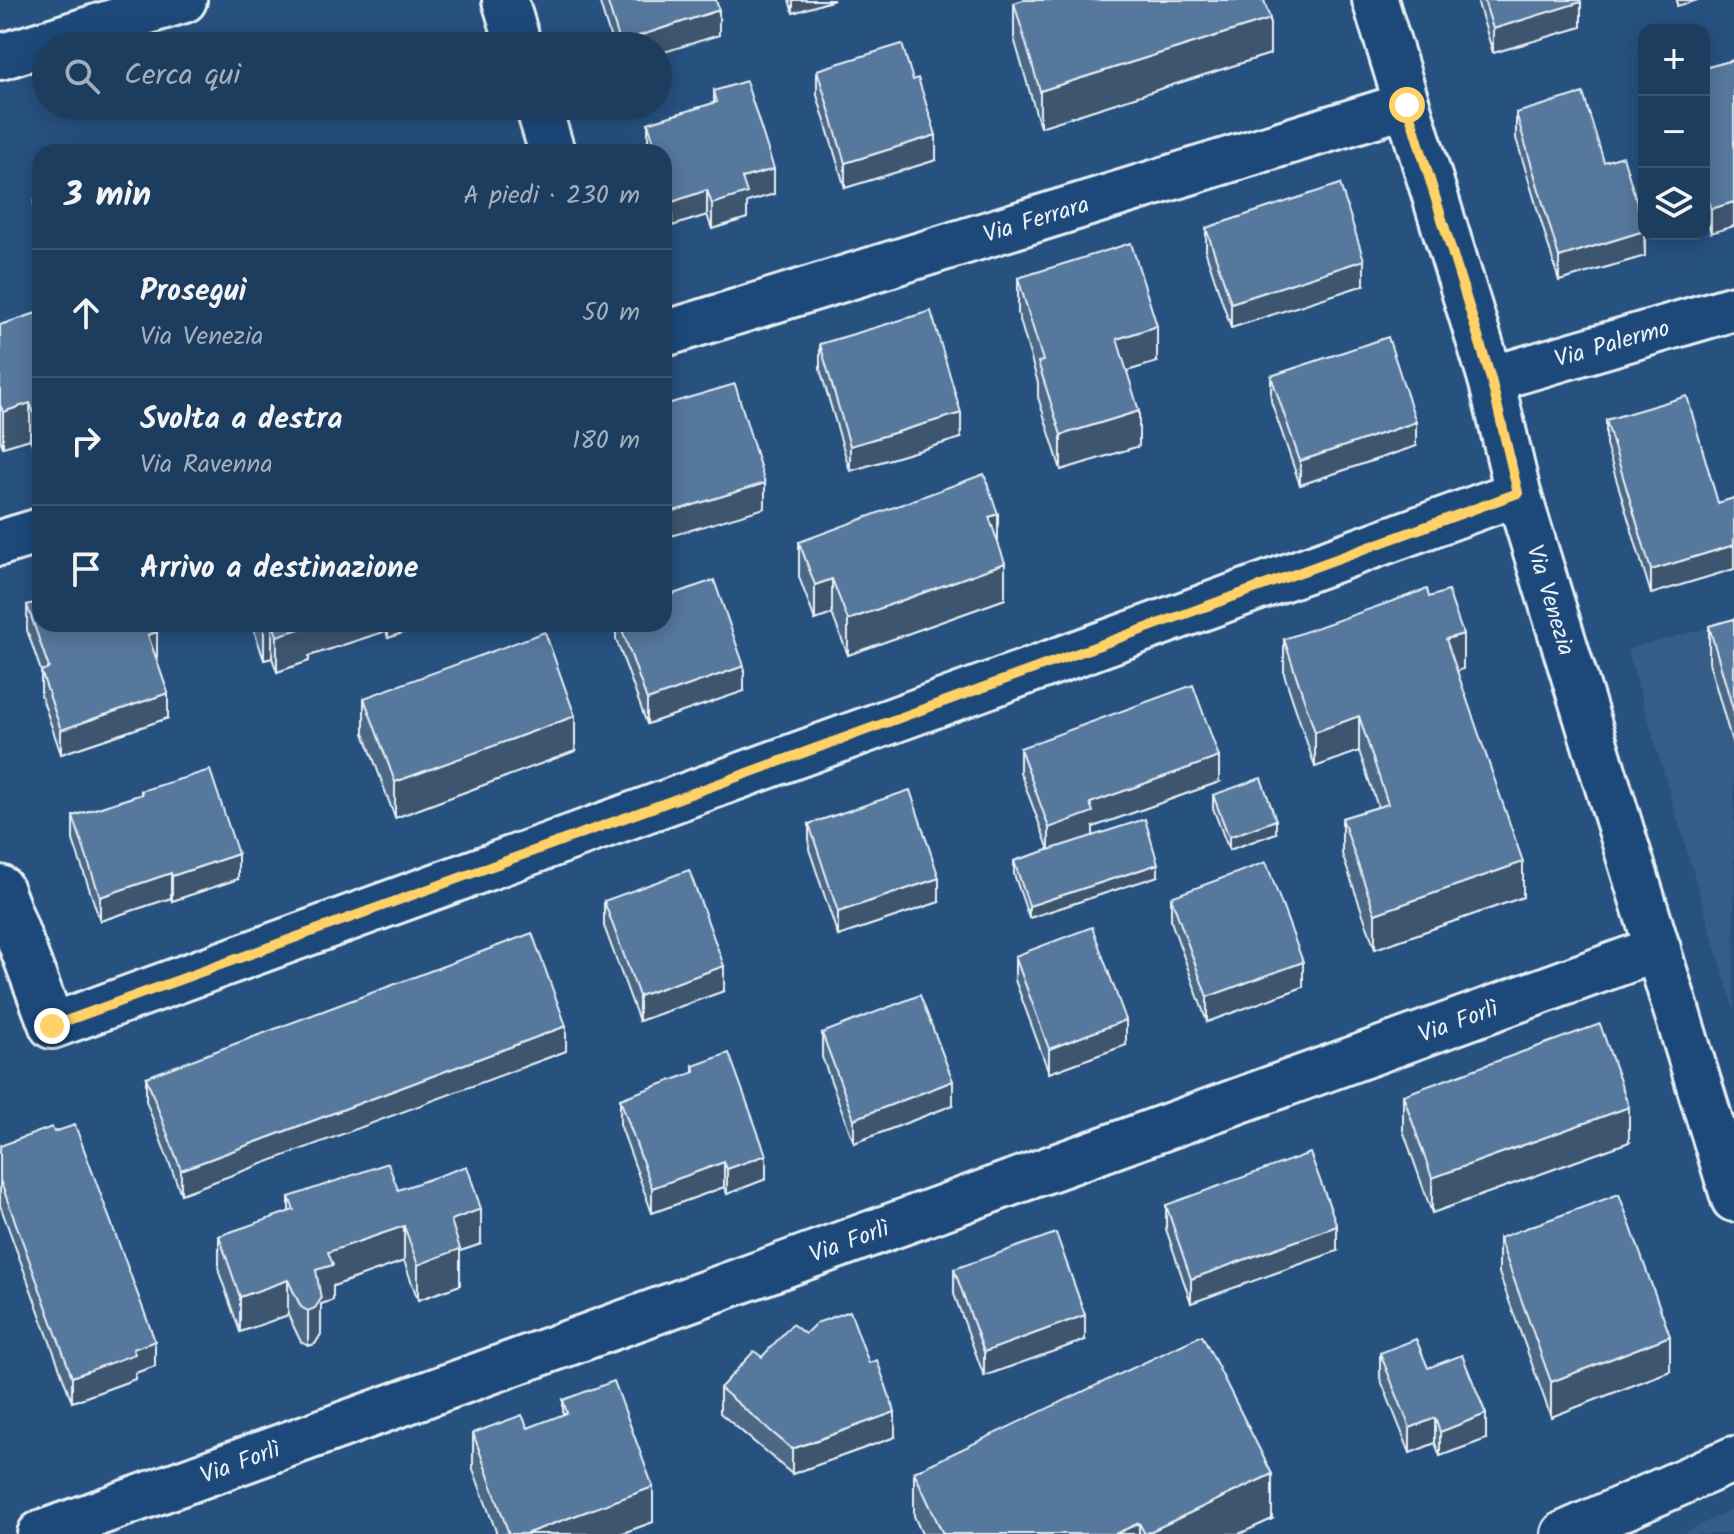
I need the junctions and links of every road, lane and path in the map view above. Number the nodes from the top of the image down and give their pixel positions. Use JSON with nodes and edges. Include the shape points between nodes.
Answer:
{"nodes":[{"id":1,"x":184,"y":0,"type":"edge"},
{"id":2,"x":505,"y":0,"type":"edge"},
{"id":3,"x":1375,"y":0,"type":"edge"},
{"id":4,"x":81,"y":32,"type":"edge"},
{"id":5,"x":515,"y":32,"type":"edge"},
{"id":6,"x":32,"y":47,"type":"edge"},
{"id":7,"x":0,"y":57,"type":"edge"},
{"id":8,"x":1407,"y":105,"type":"junction"},
{"id":9,"x":542,"y":120,"type":"edge"},
{"id":10,"x":550,"y":144,"type":"edge"},
{"id":11,"x":1734,"y":308,"type":"edge"},
{"id":12,"x":672,"y":332,"type":"edge"},
{"id":13,"x":1491,"y":379,"type":"junction"},
{"id":14,"x":1518,"y":493,"type":"junction"},
{"id":15,"x":32,"y":533,"type":"edge"},
{"id":16,"x":0,"y":543,"type":"edge"},
{"id":17,"x":0,"y":888,"type":"edge"},
{"id":18,"x":1658,"y":949,"type":"junction"},
{"id":19,"x":1734,"y":1199,"type":"edge"},
{"id":20,"x":1734,"y":1459,"type":"edge"},
{"id":21,"x":40,"y":1534,"type":"edge"},
{"id":22,"x":1564,"y":1534,"type":"edge"}],
"edges":[{"from":1,"to":4,"type":"street"},
{"from":2,"to":5,"type":"street"},
{"from":3,"to":8,"type":"street","name":"Via Venezia"},
{"from":6,"to":7,"type":"street"},
{"from":8,"to":12,"type":"street","name":"Via Ferrara"},
{"from":8,"to":13,"type":"street","name":"Via Venezia"},
{"from":9,"to":10,"type":"street"},
{"from":11,"to":13,"type":"street","name":"Via Palermo"},
{"from":13,"to":14,"type":"street","name":"Via Venezia"},
{"from":14,"to":17,"type":"street","via":[[52,1026]]},
{"from":14,"to":18,"type":"street","name":"Via Venezia"},
{"from":15,"to":16,"type":"street"},
{"from":18,"to":19,"type":"street","name":"Via Venezia"},
{"from":18,"to":21,"type":"street","name":"Via Forlì"},
{"from":20,"to":22,"type":"street"}]}
